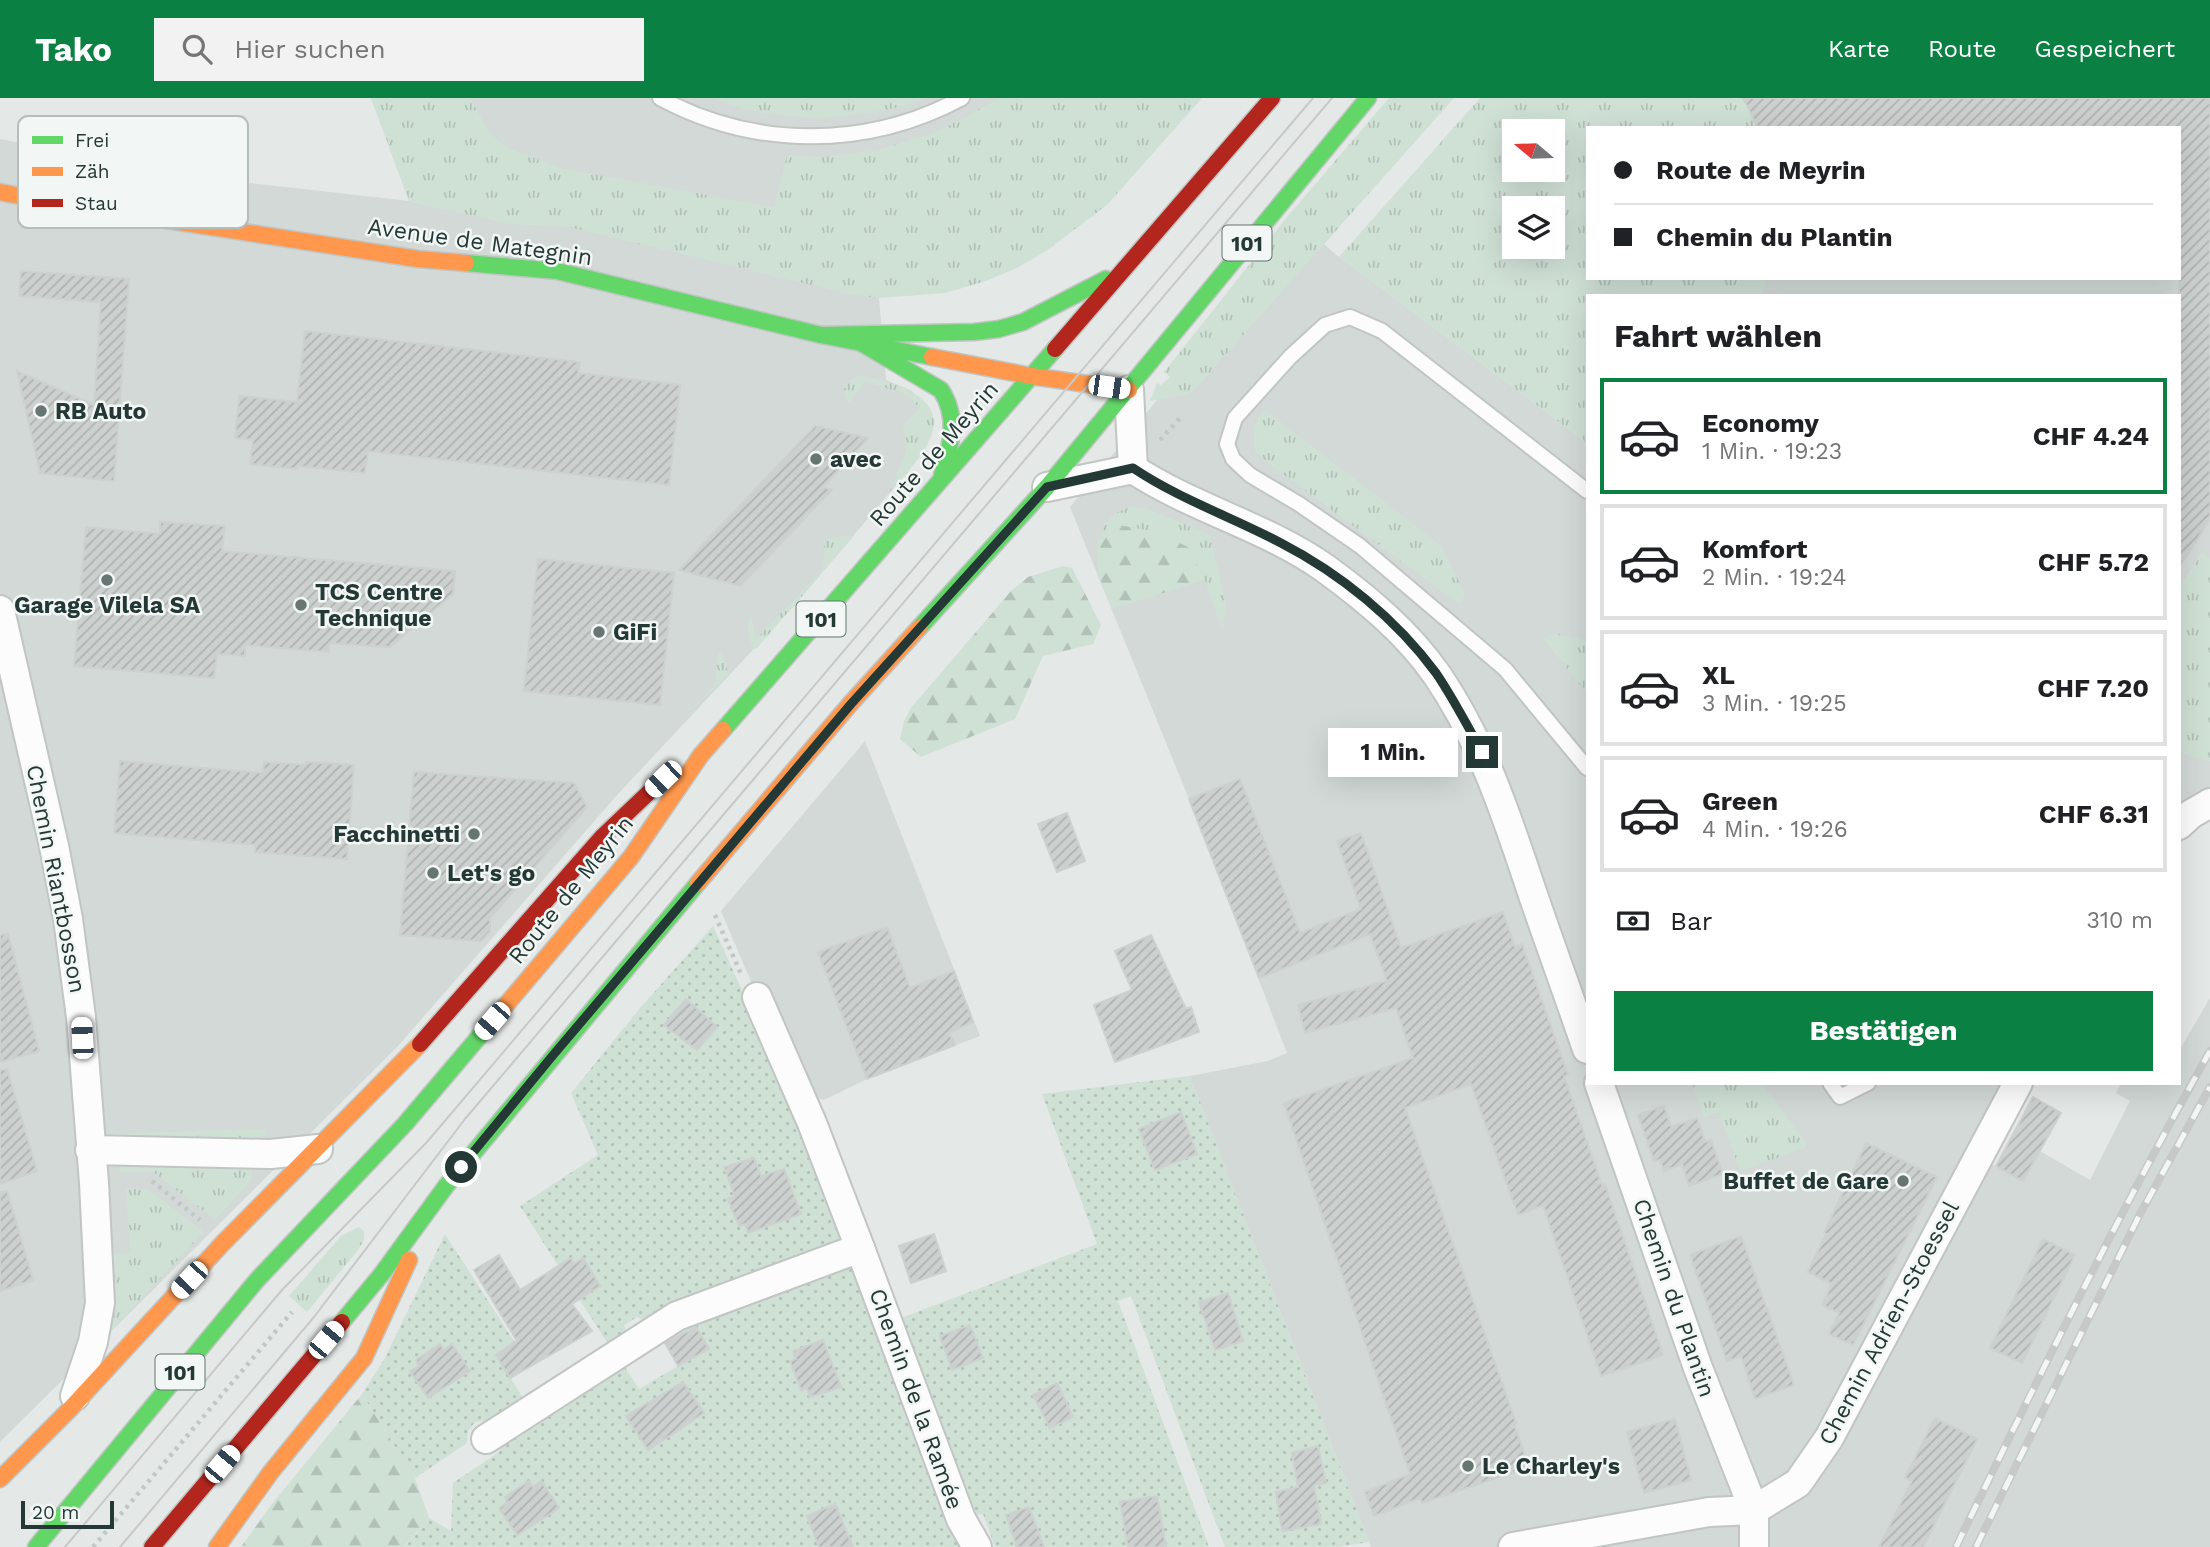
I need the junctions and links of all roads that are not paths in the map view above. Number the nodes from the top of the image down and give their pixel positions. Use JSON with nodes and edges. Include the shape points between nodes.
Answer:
{"nodes":[{"id":1,"x":660,"y":98,"type":"edge"},
{"id":2,"x":962,"y":98,"type":"edge"},
{"id":3,"x":1272,"y":98,"type":"edge"},
{"id":4,"x":1368,"y":98,"type":"edge"},
{"id":5,"x":0,"y":192,"type":"edge"},
{"id":6,"x":18,"y":195,"type":"edge"},
{"id":7,"x":220,"y":228,"type":"edge"},
{"id":8,"x":1124,"y":270,"type":"junction"},
{"id":9,"x":821,"y":335,"type":"junction"},
{"id":10,"x":863,"y":344,"type":"junction"},
{"id":11,"x":1031,"y":376,"type":"junction"},
{"id":12,"x":1129,"y":390,"type":"junction"},
{"id":13,"x":1133,"y":468,"type":"junction"},
{"id":14,"x":939,"y":482,"type":"junction"},
{"id":15,"x":1047,"y":487,"type":"junction"},
{"id":16,"x":1586,"y":490,"type":"edge"},
{"id":17,"x":0,"y":610,"type":"edge"},
{"id":18,"x":701,"y":755,"type":"junction"},
{"id":19,"x":1586,"y":767,"type":"edge"},
{"id":20,"x":2210,"y":803,"type":"edge"},
{"id":21,"x":2181,"y":823,"type":"edge"},
{"id":22,"x":757,"y":997,"type":"road end"},
{"id":23,"x":1586,"y":1046,"type":"edge"},
{"id":24,"x":1600,"y":1085,"type":"edge"},
{"id":25,"x":1831,"y":1085,"type":"edge"},
{"id":26,"x":1864,"y":1085,"type":"edge"},
{"id":27,"x":2017,"y":1085,"type":"edge"},
{"id":28,"x":317,"y":1149,"type":"junction"},
{"id":29,"x":90,"y":1150,"type":"junction"},
{"id":30,"x":430,"y":1208,"type":"junction"},
{"id":31,"x":860,"y":1248,"type":"junction"},
{"id":32,"x":71,"y":1408,"type":"junction"},
{"id":33,"x":486,"y":1440,"type":"dead end"},
{"id":34,"x":0,"y":1479,"type":"edge"},
{"id":35,"x":1754,"y":1510,"type":"junction"},
{"id":36,"x":36,"y":1547,"type":"edge"},
{"id":37,"x":152,"y":1547,"type":"edge"},
{"id":38,"x":217,"y":1547,"type":"edge"},
{"id":39,"x":977,"y":1547,"type":"edge"},
{"id":40,"x":1513,"y":1547,"type":"edge"},
{"id":41,"x":1754,"y":1547,"type":"edge"}],
"edges":[{"from":1,"to":2,"type":"lane","via":[[718,124],[811,137],[876,131]]},
{"from":3,"to":8,"type":"main road","name":"Route de Meyrin","number":"101"},
{"from":4,"to":12,"type":"main road","number":"101"},
{"from":5,"to":6,"type":"main road","name":"Avenue de Mategnin"},
{"from":7,"to":9,"type":"main road","name":"Avenue de Mategnin","via":[[418,258],[557,271]]},
{"from":8,"to":9,"type":"main road","via":[[1023,322],[999,329]]},
{"from":8,"to":11,"type":"main road","name":"Route de Meyrin","number":"101"},
{"from":9,"to":10,"type":"main road","name":"Avenue de Mategnin"},
{"from":10,"to":11,"type":"main road","name":"Avenue de Mategnin"},
{"from":10,"to":14,"type":"main road","via":[[941,390],[948,399],[954,427]]},
{"from":11,"to":12,"type":"main road","name":"Avenue de Mategnin"},
{"from":11,"to":14,"type":"main road","name":"Route de Meyrin","number":"101"},
{"from":12,"to":13,"type":"street"},
{"from":12,"to":15,"type":"main road","number":"101"},
{"from":13,"to":15,"type":"street"},
{"from":13,"to":23,"type":"street","via":[[1324,568],[1375,607],[1436,673],[1482,752]]},
{"from":14,"to":18,"type":"main road","name":"Route de Meyrin","number":"101"},
{"from":15,"to":30,"type":"main road","number":"101","via":[[851,704],[554,1054]]},
{"from":16,"to":19,"type":"lane","via":[[1382,331],[1350,317],[1325,325],[1290,357],[1235,418],[1228,434],[1233,459],[1250,475],[1360,546],[1505,669]]},
{"from":17,"to":29,"type":"street","name":"Chemin Riantbosson","via":[[68,919],[81,1017]]},
{"from":18,"to":28,"type":"main road","via":[[663,779],[602,837],[405,1061]]},
{"from":18,"to":36,"type":"main road","name":"Route de Meyrin","number":"101","via":[[631,858],[405,1124],[257,1280]]},
{"from":20,"to":21,"type":"street"},
{"from":22,"to":31,"type":"street","name":"Chemin de la Ramée"},
{"from":24,"to":35,"type":"street","name":"Chemin du Plantin","via":[[1698,1368]]},
{"from":25,"to":26,"type":"lane","via":[[1840,1097]]},
{"from":27,"to":35,"type":"street","name":"Chemin Adrien-Stoessel","via":[[1829,1438],[1798,1483]]},
{"from":28,"to":29,"type":"street","via":[[271,1154]]},
{"from":28,"to":32,"type":"main road"},
{"from":29,"to":32,"type":"street","name":"Chemin Riantbosson","via":[[100,1303],[93,1342]]},
{"from":30,"to":37,"type":"main road","number":"101","via":[[381,1275]]},
{"from":30,"to":38,"type":"main road","via":[[364,1358]]},
{"from":31,"to":33,"type":"street","via":[[677,1316]]},
{"from":31,"to":39,"type":"street","name":"Chemin de la Ramée","via":[[961,1520]]},
{"from":32,"to":34,"type":"main road"},
{"from":35,"to":40,"type":"street","via":[[1709,1512]]},
{"from":35,"to":41,"type":"street"}]}
